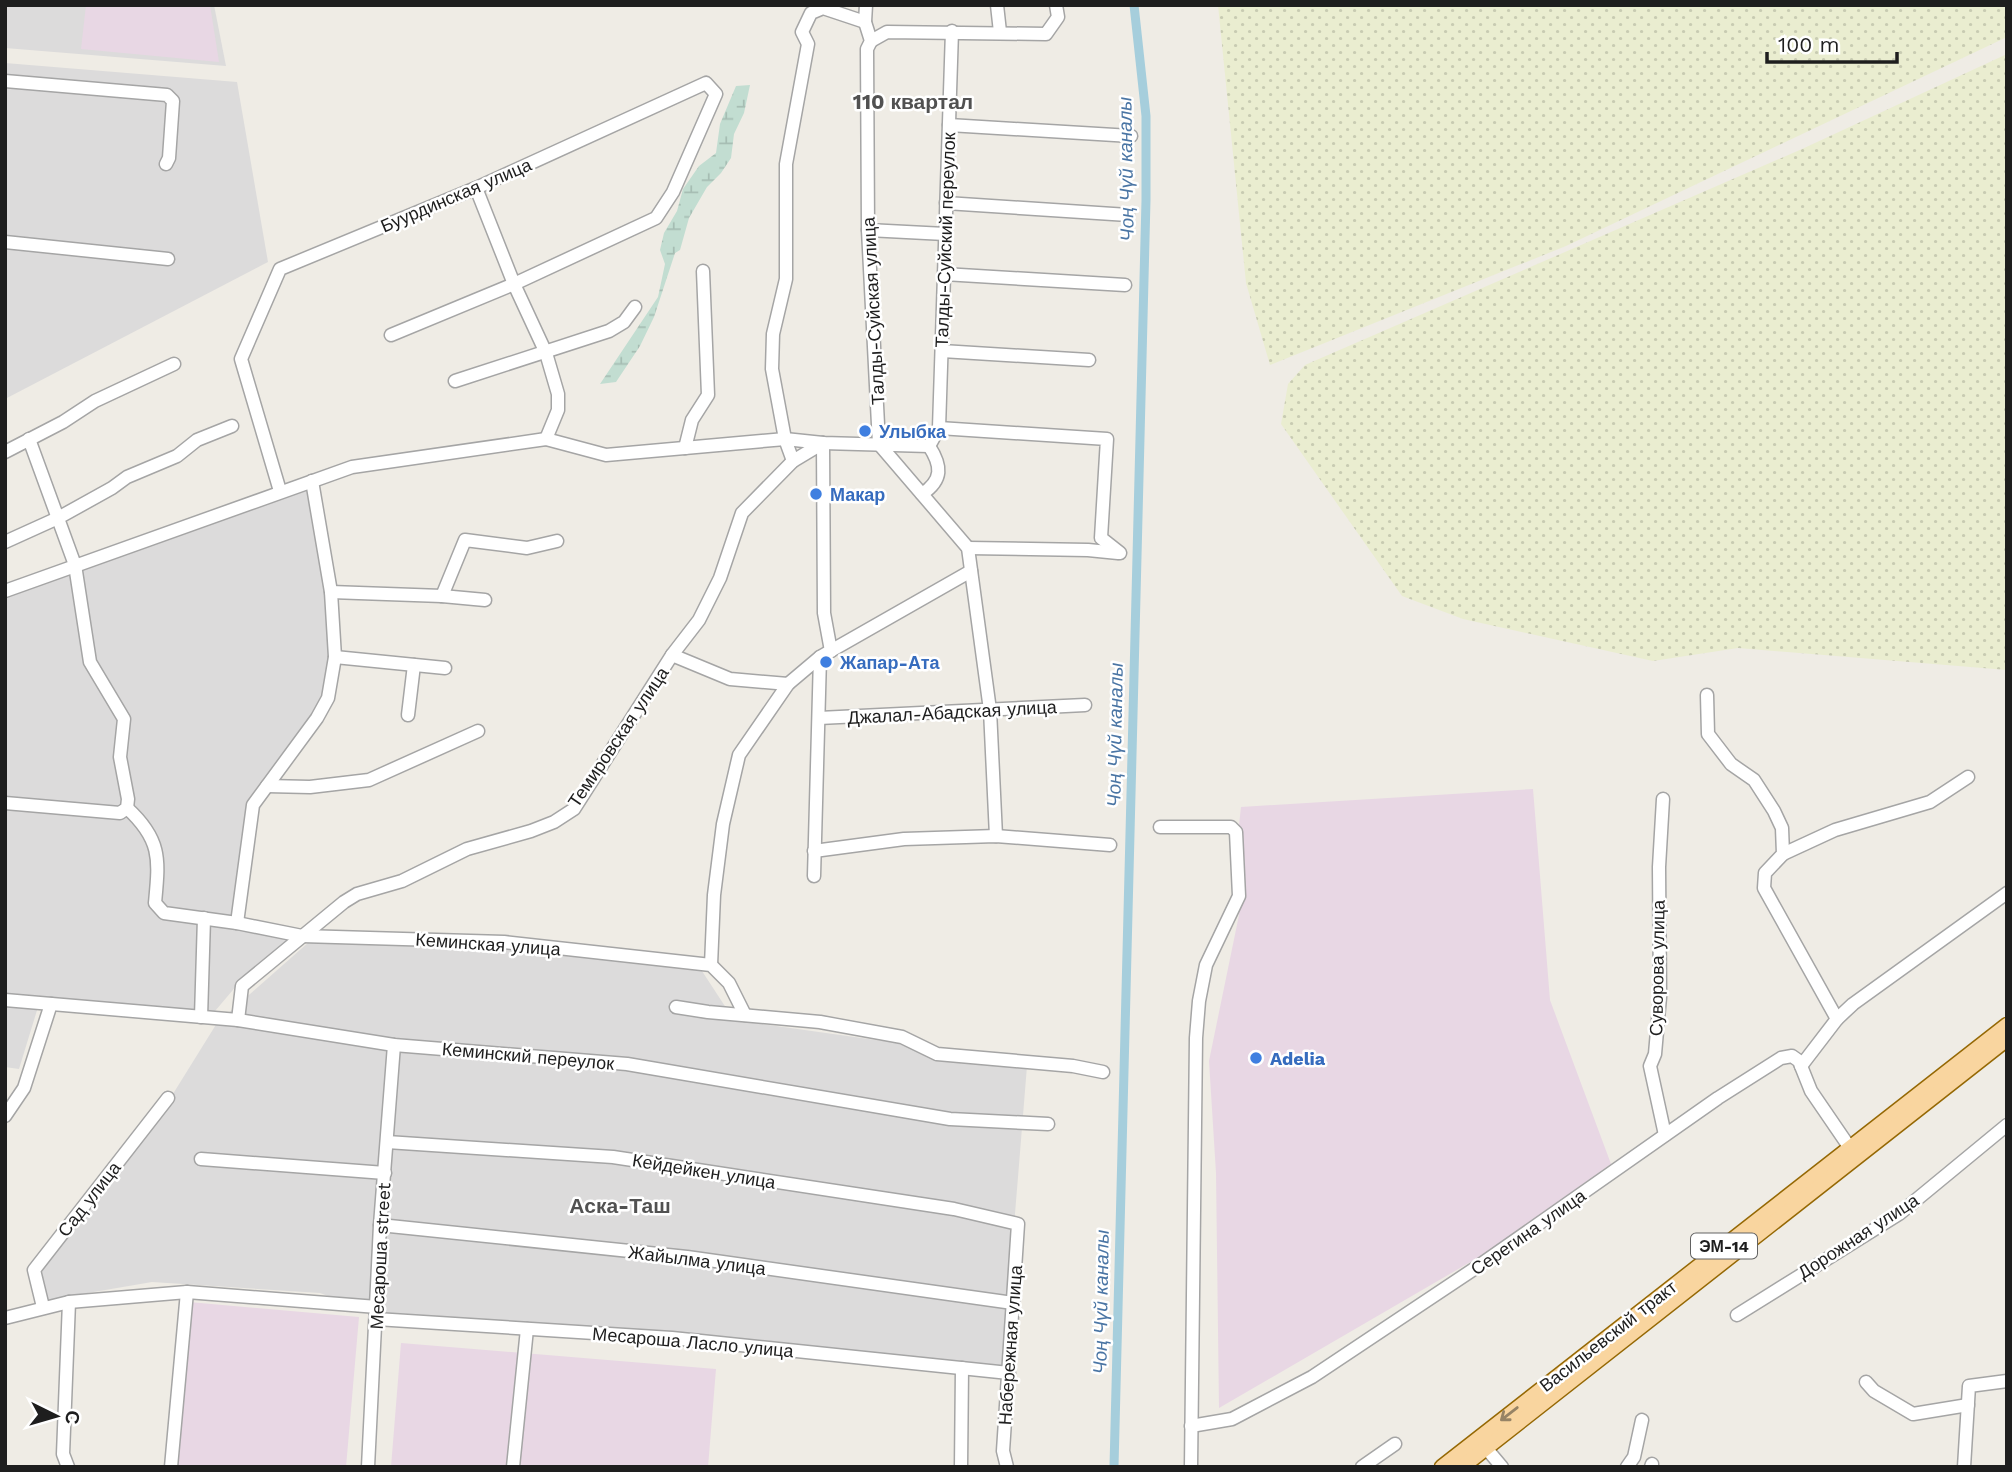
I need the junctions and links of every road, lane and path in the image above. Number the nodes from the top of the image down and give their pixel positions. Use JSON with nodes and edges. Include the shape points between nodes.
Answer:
{"nodes":[{"id":1,"x":866,"y":5,"type":"edge"},
{"id":2,"x":997,"y":5,"type":"edge"},
{"id":3,"x":1057,"y":11,"type":"edge"},
{"id":4,"x":864,"y":22,"type":"junction"},
{"id":5,"x":952,"y":31,"type":"junction"},
{"id":6,"x":1000,"y":32,"type":"junction"},
{"id":7,"x":871,"y":41,"type":"junction"},
{"id":8,"x":5,"y":81,"type":"edge"},
{"id":9,"x":949,"y":125,"type":"junction"},
{"id":10,"x":1131,"y":136,"type":"dead end"},
{"id":11,"x":166,"y":164,"type":"dead end"},
{"id":12,"x":476,"y":188,"type":"junction"},
{"id":13,"x":946,"y":203,"type":"junction"},
{"id":14,"x":1128,"y":215,"type":"dead end"},
{"id":15,"x":868,"y":230,"type":"junction"},
{"id":16,"x":945,"y":234,"type":"junction"},
{"id":17,"x":5,"y":242,"type":"edge"},
{"id":18,"x":168,"y":259,"type":"dead end"},
{"id":19,"x":703,"y":271,"type":"dead end"},
{"id":20,"x":944,"y":274,"type":"junction"},
{"id":21,"x":514,"y":284,"type":"junction"},
{"id":22,"x":1125,"y":285,"type":"dead end"},
{"id":23,"x":635,"y":307,"type":"dead end"},
{"id":24,"x":391,"y":335,"type":"dead end"},
{"id":25,"x":942,"y":351,"type":"junction"},
{"id":26,"x":546,"y":353,"type":"junction"},
{"id":27,"x":1089,"y":360,"type":"dead end"},
{"id":28,"x":174,"y":363,"type":"dead end"},
{"id":29,"x":456,"y":381,"type":"dead end"},
{"id":30,"x":232,"y":426,"type":"dead end"},
{"id":31,"x":939,"y":428,"type":"junction"},
{"id":32,"x":29,"y":439,"type":"junction"},
{"id":33,"x":546,"y":439,"type":"junction"},
{"id":34,"x":785,"y":439,"type":"junction"},
{"id":35,"x":823,"y":443,"type":"junction"},
{"id":36,"x":879,"y":444,"type":"junction"},
{"id":37,"x":929,"y":446,"type":"junction"},
{"id":38,"x":685,"y":448,"type":"junction"},
{"id":39,"x":5,"y":452,"type":"edge"},
{"id":40,"x":793,"y":461,"type":"junction"},
{"id":41,"x":312,"y":481,"type":"junction"},
{"id":42,"x":280,"y":491,"type":"junction"},
{"id":43,"x":922,"y":494,"type":"junction"},
{"id":44,"x":58,"y":518,"type":"junction"},
{"id":45,"x":557,"y":541,"type":"dead end"},
{"id":46,"x":5,"y":542,"type":"edge"},
{"id":47,"x":968,"y":548,"type":"junction"},
{"id":48,"x":75,"y":565,"type":"junction"},
{"id":49,"x":971,"y":571,"type":"junction"},
{"id":50,"x":5,"y":591,"type":"edge"},
{"id":51,"x":331,"y":592,"type":"junction"},
{"id":52,"x":442,"y":596,"type":"junction"},
{"id":53,"x":485,"y":600,"type":"dead end"},
{"id":54,"x":826,"y":654,"type":"junction"},
{"id":55,"x":672,"y":655,"type":"junction"},
{"id":56,"x":335,"y":657,"type":"junction"},
{"id":57,"x":414,"y":665,"type":"junction"},
{"id":58,"x":444,"y":668,"type":"dead end"},
{"id":59,"x":789,"y":684,"type":"junction"},
{"id":60,"x":1707,"y":695,"type":"dead end"},
{"id":61,"x":1085,"y":705,"type":"dead end"},
{"id":62,"x":990,"y":710,"type":"junction"},
{"id":63,"x":408,"y":715,"type":"dead end"},
{"id":64,"x":819,"y":718,"type":"junction"},
{"id":65,"x":478,"y":731,"type":"dead end"},
{"id":66,"x":1968,"y":778,"type":"dead end"},
{"id":67,"x":267,"y":786,"type":"junction"},
{"id":68,"x":1663,"y":799,"type":"dead end"},
{"id":69,"x":5,"y":803,"type":"edge"},
{"id":70,"x":127,"y":808,"type":"junction"},
{"id":71,"x":1160,"y":827,"type":"dead end"},
{"id":72,"x":996,"y":836,"type":"junction"},
{"id":73,"x":1110,"y":845,"type":"dead end"},
{"id":74,"x":814,"y":851,"type":"junction"},
{"id":75,"x":1783,"y":854,"type":"junction"},
{"id":76,"x":814,"y":876,"type":"dead end"},
{"id":77,"x":2007,"y":893,"type":"edge"},
{"id":78,"x":204,"y":918,"type":"junction"},
{"id":79,"x":237,"y":923,"type":"junction"},
{"id":80,"x":302,"y":936,"type":"junction"},
{"id":81,"x":711,"y":965,"type":"junction"},
{"id":82,"x":5,"y":1000,"type":"edge"},
{"id":83,"x":51,"y":1004,"type":"junction"},
{"id":84,"x":676,"y":1007,"type":"dead end"},
{"id":85,"x":745,"y":1014,"type":"junction"},
{"id":86,"x":201,"y":1017,"type":"junction"},
{"id":87,"x":1838,"y":1019,"type":"junction"},
{"id":88,"x":238,"y":1020,"type":"junction"},
{"id":89,"x":2007,"y":1025,"type":"edge"},
{"id":90,"x":394,"y":1045,"type":"junction"},
{"id":91,"x":2004,"y":1046,"type":"edge"},
{"id":92,"x":1801,"y":1066,"type":"junction"},
{"id":93,"x":1103,"y":1072,"type":"dead end"},
{"id":94,"x":168,"y":1098,"type":"dead end"},
{"id":95,"x":5,"y":1116,"type":"edge"},
{"id":96,"x":1048,"y":1124,"type":"dead end"},
{"id":97,"x":2007,"y":1125,"type":"edge"},
{"id":98,"x":1665,"y":1135,"type":"junction"},
{"id":99,"x":387,"y":1142,"type":"junction"},
{"id":100,"x":1850,"y":1148,"type":"junction"},
{"id":101,"x":201,"y":1159,"type":"dead end"},
{"id":102,"x":385,"y":1173,"type":"junction"},
{"id":103,"x":380,"y":1224,"type":"junction"},
{"id":104,"x":1018,"y":1224,"type":"joint"},
{"id":105,"x":187,"y":1292,"type":"junction"},
{"id":106,"x":69,"y":1302,"type":"junction"},
{"id":107,"x":1013,"y":1303,"type":"junction"},
{"id":108,"x":43,"y":1307,"type":"junction"},
{"id":109,"x":376,"y":1313,"type":"junction"},
{"id":110,"x":1737,"y":1315,"type":"dead end"},
{"id":111,"x":5,"y":1318,"type":"edge"},
{"id":112,"x":527,"y":1328,"type":"junction"},
{"id":113,"x":962,"y":1368,"type":"junction"},
{"id":114,"x":1009,"y":1373,"type":"junction"},
{"id":115,"x":2007,"y":1381,"type":"edge"},
{"id":116,"x":1866,"y":1382,"type":"dead end"},
{"id":117,"x":1968,"y":1405,"type":"junction"},
{"id":118,"x":1642,"y":1420,"type":"dead end"},
{"id":119,"x":1191,"y":1426,"type":"junction"},
{"id":120,"x":1395,"y":1444,"type":"dead end"},
{"id":121,"x":1486,"y":1448,"type":"junction"},
{"id":122,"x":68,"y":1467,"type":"edge"},
{"id":123,"x":171,"y":1467,"type":"edge"},
{"id":124,"x":368,"y":1467,"type":"edge"},
{"id":125,"x":513,"y":1467,"type":"edge"},
{"id":126,"x":961,"y":1467,"type":"edge"},
{"id":127,"x":1007,"y":1467,"type":"edge"},
{"id":128,"x":1191,"y":1467,"type":"edge"},
{"id":129,"x":1363,"y":1467,"type":"edge"},
{"id":130,"x":1441,"y":1467,"type":"edge"},
{"id":131,"x":1462,"y":1467,"type":"edge"},
{"id":132,"x":1502,"y":1467,"type":"edge"},
{"id":133,"x":1627,"y":1467,"type":"edge"},
{"id":134,"x":1964,"y":1467,"type":"edge"}],
"edges":[{"from":1,"to":4,"type":"street","name":"Талды-Суйская улица"},
{"from":2,"to":6,"type":"street"},
{"from":3,"to":6,"type":"street","via":[[1046,34]]},
{"from":4,"to":7,"type":"street","name":"Талды-Суйская улица"},
{"from":4,"to":34,"type":"street","via":[[822,8],[811,13],[802,32],[808,44],[786,164],[786,279],[773,334],[772,369]]},
{"from":5,"to":6,"type":"street"},
{"from":5,"to":7,"type":"street","via":[[887,32]]},
{"from":5,"to":9,"type":"street","name":"Талды-Суйский переулок"},
{"from":7,"to":15,"type":"street","name":"Талды-Суйская улица","via":[[867,49]]},
{"from":8,"to":11,"type":"street","via":[[167,95],[173,101]]},
{"from":9,"to":10,"type":"street"},
{"from":9,"to":13,"type":"street","name":"Талды-Суйский переулок"},
{"from":12,"to":21,"type":"street"},
{"from":12,"to":21,"type":"street","name":"Буурдинская улица","via":[[706,83],[716,93],[673,192],[656,219]]},
{"from":12,"to":42,"type":"street","name":"Буурдинская улица","via":[[280,269],[241,359]]},
{"from":13,"to":14,"type":"street"},
{"from":13,"to":16,"type":"street","name":"Талды-Суйский переулок"},
{"from":15,"to":16,"type":"street"},
{"from":15,"to":36,"type":"street","name":"Талды-Суйская улица"},
{"from":16,"to":20,"type":"street","name":"Талды-Суйский переулок"},
{"from":17,"to":18,"type":"street"},
{"from":19,"to":38,"type":"street","via":[[708,395],[692,419]]},
{"from":20,"to":22,"type":"street"},
{"from":20,"to":25,"type":"street","name":"Талды-Суйский переулок"},
{"from":21,"to":24,"type":"street"},
{"from":21,"to":26,"type":"street"},
{"from":23,"to":26,"type":"street","via":[[624,322],[609,331]]},
{"from":25,"to":27,"type":"street"},
{"from":25,"to":31,"type":"street","name":"Талды-Суйский переулок"},
{"from":26,"to":29,"type":"street"},
{"from":26,"to":33,"type":"street","via":[[558,402]]},
{"from":28,"to":32,"type":"street"},
{"from":30,"to":44,"type":"street","via":[[127,477]]},
{"from":31,"to":37,"type":"street","name":"Талды-Суйский переулок"},
{"from":31,"to":47,"type":"street","via":[[1107,439],[1101,538],[1119,553]]},
{"from":32,"to":39,"type":"street"},
{"from":32,"to":44,"type":"street"},
{"from":33,"to":38,"type":"street","via":[[606,455]]},
{"from":33,"to":41,"type":"street","via":[[352,467]]},
{"from":34,"to":35,"type":"street"},
{"from":34,"to":38,"type":"street"},
{"from":34,"to":40,"type":"street"},
{"from":35,"to":36,"type":"street"},
{"from":35,"to":40,"type":"street","name":"Темировская улица"},
{"from":35,"to":54,"type":"street"},
{"from":36,"to":37,"type":"street"},
{"from":36,"to":43,"type":"street"},
{"from":37,"to":43,"type":"street","via":[[938,459],[939,472]]},
{"from":40,"to":55,"type":"street","name":"Темировская улица","via":[[742,513],[715,588],[699,620]]},
{"from":41,"to":42,"type":"street"},
{"from":41,"to":51,"type":"street"},
{"from":42,"to":48,"type":"street"},
{"from":43,"to":47,"type":"street"},
{"from":44,"to":46,"type":"street"},
{"from":44,"to":48,"type":"street"},
{"from":45,"to":52,"type":"street","via":[[527,548],[465,540]]},
{"from":47,"to":49,"type":"street"},
{"from":48,"to":50,"type":"street"},
{"from":48,"to":70,"type":"street","via":[[90,662],[124,719],[120,757]]},
{"from":49,"to":54,"type":"street"},
{"from":49,"to":62,"type":"street"},
{"from":51,"to":52,"type":"street"},
{"from":51,"to":56,"type":"street"},
{"from":52,"to":53,"type":"street"},
{"from":54,"to":59,"type":"street"},
{"from":54,"to":64,"type":"street"},
{"from":55,"to":59,"type":"street","via":[[730,679]]},
{"from":55,"to":80,"type":"street","name":"Темировская улица","via":[[574,809],[554,822],[467,849],[402,881],[357,894]]},
{"from":56,"to":57,"type":"street"},
{"from":56,"to":67,"type":"street","via":[[328,698]]},
{"from":57,"to":58,"type":"street"},
{"from":57,"to":63,"type":"street"},
{"from":59,"to":81,"type":"street","via":[[739,755],[723,824]]},
{"from":60,"to":75,"type":"street","via":[[1708,734],[1731,764],[1755,780],[1782,828]]},
{"from":61,"to":62,"type":"street","name":"Джалал-Абадская улица"},
{"from":62,"to":64,"type":"street","name":"Джалал-Абадская улица"},
{"from":62,"to":72,"type":"street"},
{"from":64,"to":74,"type":"street"},
{"from":65,"to":67,"type":"street","via":[[369,780],[310,788]]},
{"from":66,"to":75,"type":"street","via":[[1930,802],[1835,830]]},
{"from":67,"to":79,"type":"street","via":[[253,805]]},
{"from":68,"to":98,"type":"street","name":"Суворова улица","via":[[1660,997],[1650,1066]]},
{"from":69,"to":70,"type":"street","via":[[120,813]]},
{"from":70,"to":78,"type":"street","name":"Кеминская улица","via":[[149,832],[159,861],[158,909]]},
{"from":71,"to":119,"type":"street","via":[[1231,827],[1236,832],[1239,896],[1206,965],[1196,1038]]},
{"from":72,"to":73,"type":"street"},
{"from":72,"to":74,"type":"street","via":[[904,839]]},
{"from":74,"to":76,"type":"street"},
{"from":75,"to":87,"type":"street","via":[[1765,873],[1764,888]]},
{"from":77,"to":87,"type":"street"},
{"from":78,"to":79,"type":"street","name":"Кеминская улица"},
{"from":78,"to":86,"type":"street"},
{"from":79,"to":80,"type":"street","name":"Кеминская улица"},
{"from":80,"to":81,"type":"street","name":"Кеминская улица","via":[[505,942]]},
{"from":80,"to":88,"type":"street","name":"Темировская улица","via":[[242,986]]},
{"from":81,"to":85,"type":"street","via":[[729,983]]},
{"from":82,"to":83,"type":"street","name":"Кеминский переулок"},
{"from":83,"to":86,"type":"street","name":"Кеминский переулок"},
{"from":83,"to":95,"type":"street","via":[[24,1088]]},
{"from":84,"to":85,"type":"street"},
{"from":85,"to":93,"type":"street","via":[[902,1037],[937,1054]]},
{"from":86,"to":88,"type":"street","name":"Кеминский переулок"},
{"from":87,"to":92,"type":"street"},
{"from":88,"to":90,"type":"street","name":"Кеминский переулок"},
{"from":89,"to":100,"type":"main road","name":"Васильевский тракт","number":"ЭМ-14"},
{"from":90,"to":96,"type":"street","name":"Кеминский переулок","via":[[627,1064],[950,1119]]},
{"from":90,"to":99,"type":"street","name":"Месароша street"},
{"from":91,"to":121,"type":"main road","name":"Васильевский тракт","number":"ЭМ-14"},
{"from":92,"to":98,"type":"street","name":"Серегина улица","via":[[1795,1056],[1781,1058]]},
{"from":92,"to":100,"type":"street","via":[[1811,1091]]},
{"from":94,"to":108,"type":"street","name":"Сад улица","via":[[34,1270]]},
{"from":97,"to":110,"type":"street","name":"Дорожная улица","via":[[1899,1214]]},
{"from":98,"to":119,"type":"street","name":"Серегина улица","via":[[1312,1377],[1232,1419]]},
{"from":99,"to":102,"type":"street","name":"Месароша street"},
{"from":99,"to":104,"type":"street","name":"Кейдейкен улица","via":[[613,1157],[954,1209]]},
{"from":100,"to":130,"type":"main road","name":"Васильевский тракт","number":"ЭМ-14","one_way":true},
{"from":101,"to":102,"type":"street"},
{"from":102,"to":103,"type":"street","name":"Месароша street"},
{"from":103,"to":107,"type":"street","name":"Жайылма улица","via":[[687,1257]]},
{"from":103,"to":109,"type":"street","name":"Месароша street"},
{"from":104,"to":107,"type":"street","name":"Набережная улица"},
{"from":105,"to":106,"type":"street","name":"Месароша Ласло улица"},
{"from":105,"to":109,"type":"street","name":"Месароша Ласло улица"},
{"from":105,"to":123,"type":"street"},
{"from":106,"to":108,"type":"street","name":"Месароша Ласло улица"},
{"from":106,"to":122,"type":"street","via":[[63,1454]]},
{"from":107,"to":114,"type":"street","name":"Набережная улица"},
{"from":108,"to":111,"type":"street","name":"Месароша Ласло улица"},
{"from":109,"to":112,"type":"street","name":"Месароша Ласло улица"},
{"from":109,"to":124,"type":"street","name":"Месароша street"},
{"from":112,"to":113,"type":"street","name":"Месароша Ласло улица"},
{"from":112,"to":125,"type":"street"},
{"from":113,"to":114,"type":"street","name":"Месароша Ласло улица"},
{"from":113,"to":126,"type":"street"},
{"from":114,"to":127,"type":"street","name":"Набережная улица","via":[[1003,1451]]},
{"from":115,"to":117,"type":"street","via":[[1969,1386]]},
{"from":116,"to":117,"type":"street","via":[[1913,1414]]},
{"from":117,"to":134,"type":"street"},
{"from":118,"to":133,"type":"street","via":[[1634,1457]]},
{"from":119,"to":128,"type":"street"},
{"from":120,"to":129,"type":"street"},
{"from":121,"to":131,"type":"main road","name":"Васильевский тракт","number":"ЭМ-14"},
{"from":121,"to":132,"type":"street"}]}
